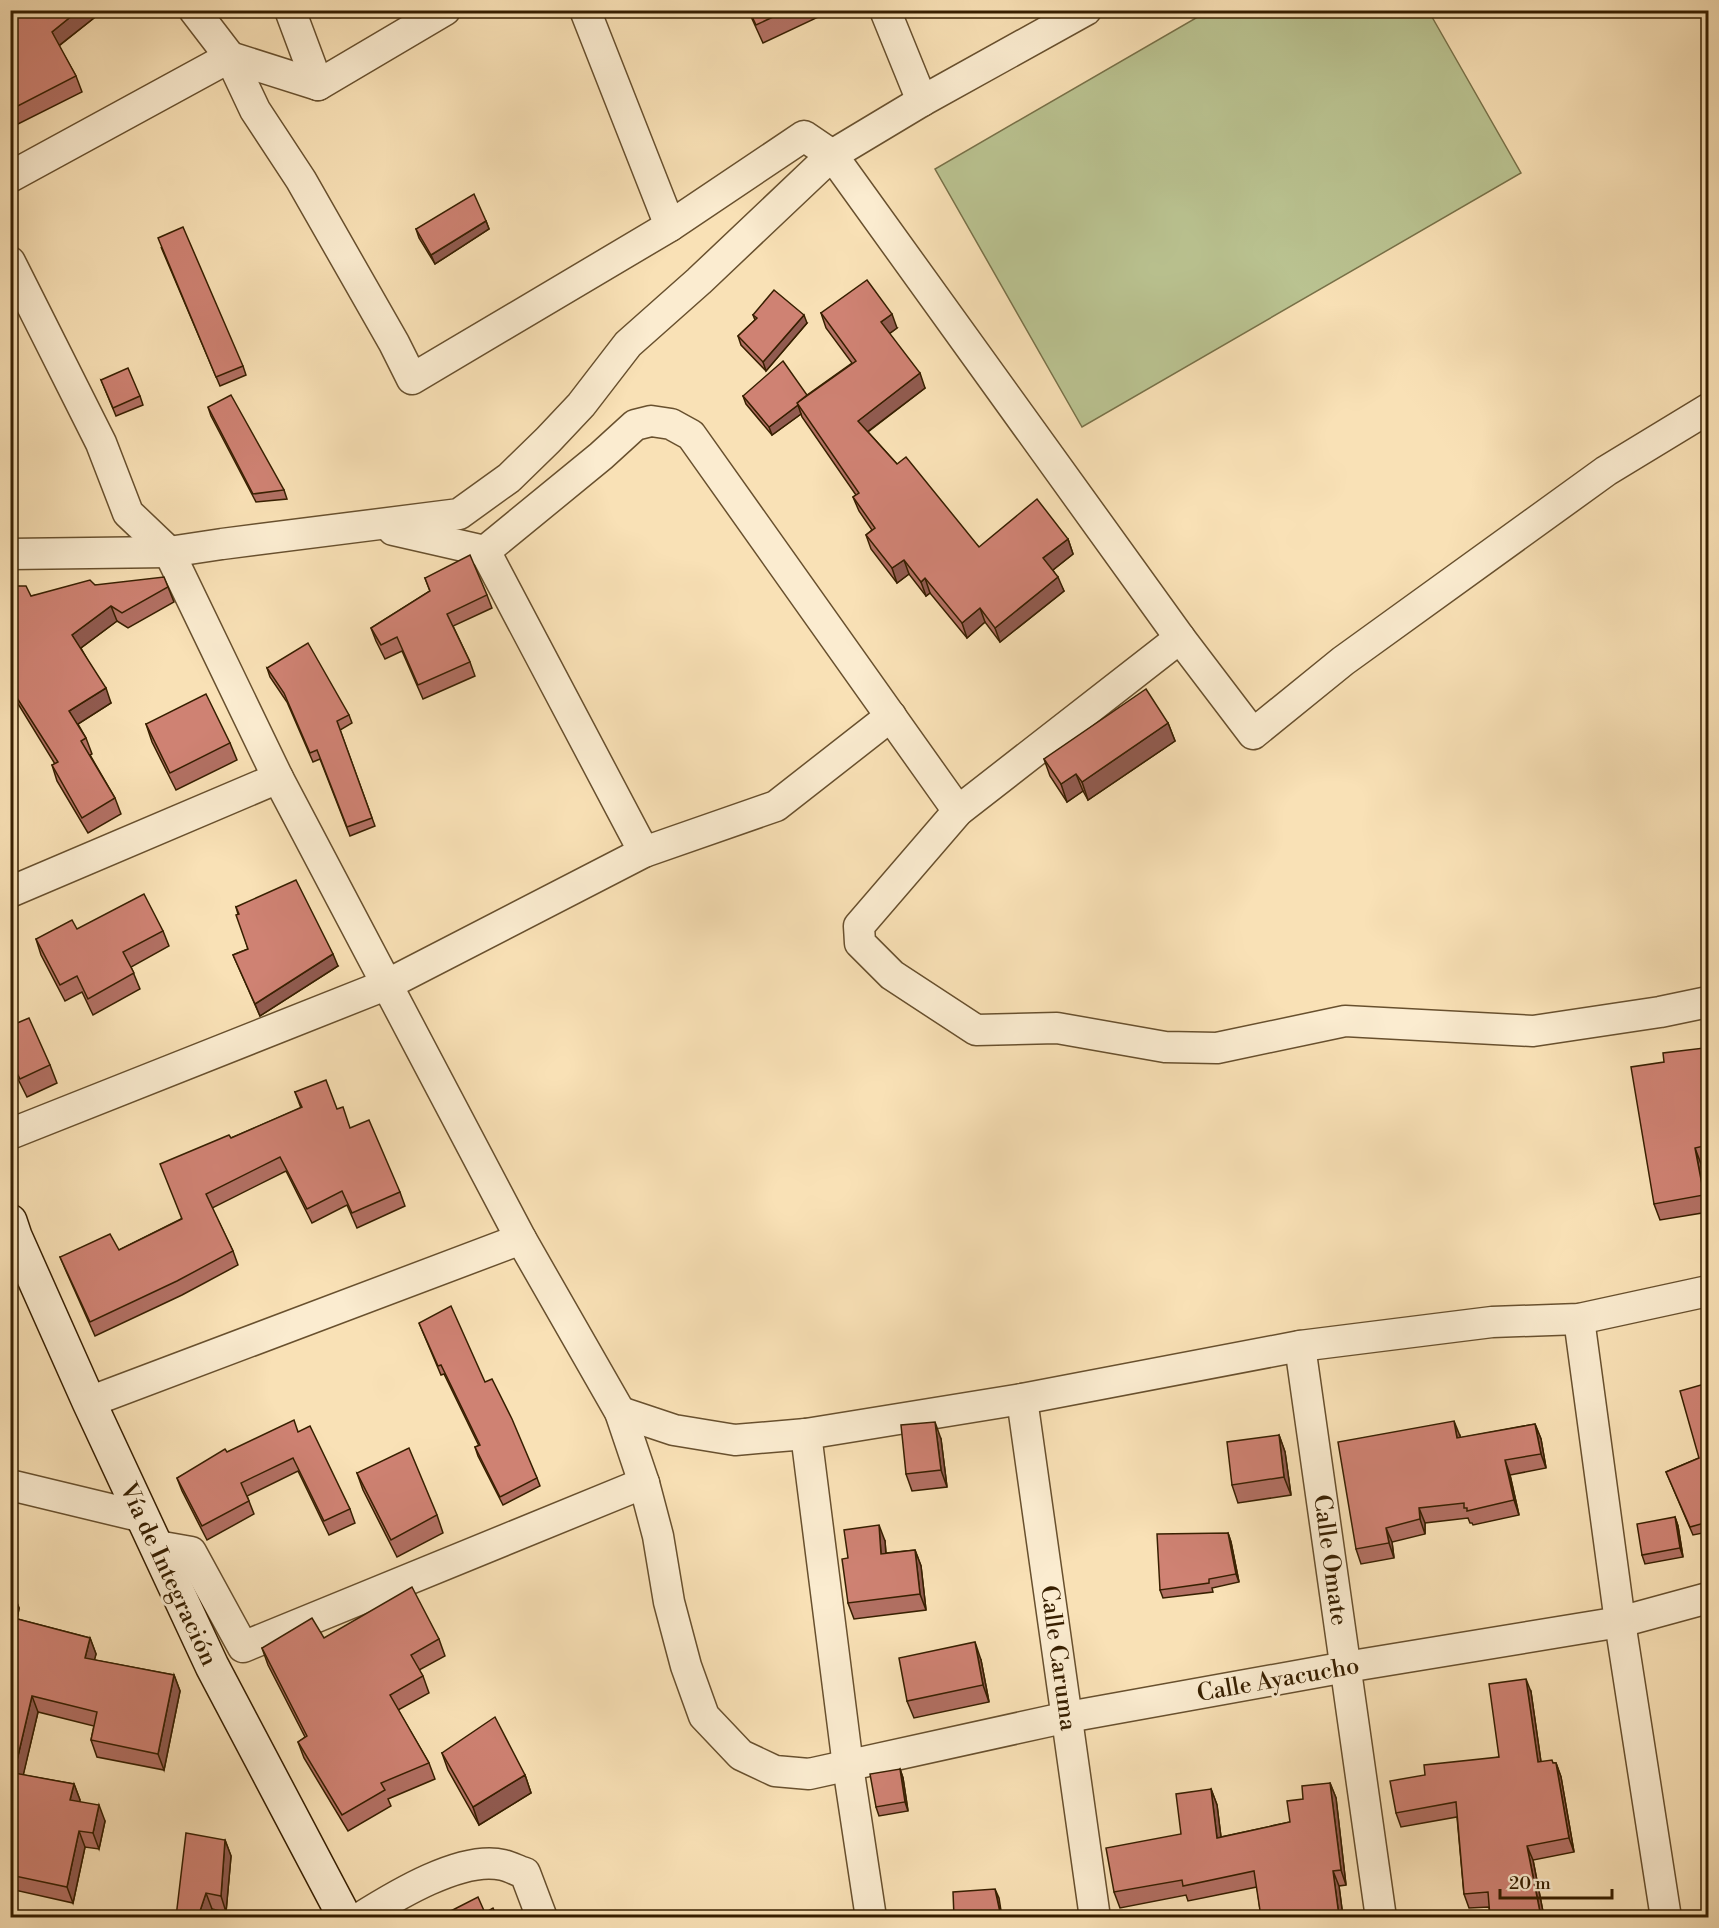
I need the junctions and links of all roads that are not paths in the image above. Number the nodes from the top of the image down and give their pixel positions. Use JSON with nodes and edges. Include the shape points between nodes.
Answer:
{"nodes":[{"id":1,"x":194,"y":10,"type":"edge"},
{"id":2,"x":290,"y":10,"type":"edge"},
{"id":3,"x":445,"y":10,"type":"edge"},
{"id":4,"x":585,"y":10,"type":"edge"},
{"id":5,"x":885,"y":10,"type":"edge"},
{"id":6,"x":1086,"y":10,"type":"edge"},
{"id":7,"x":230,"y":57,"type":"junction"},
{"id":8,"x":318,"y":85,"type":"junction"},
{"id":9,"x":922,"y":101,"type":"junction"},
{"id":10,"x":832,"y":155,"type":"junction"},
{"id":11,"x":10,"y":177,"type":"edge"},
{"id":12,"x":670,"y":226,"type":"junction"},
{"id":13,"x":10,"y":262,"type":"edge"},
{"id":14,"x":1708,"y":409,"type":"edge"},
{"id":15,"x":376,"y":526,"type":"junction"},
{"id":16,"x":485,"y":551,"type":"junction"},
{"id":17,"x":169,"y":552,"type":"junction"},
{"id":18,"x":10,"y":554,"type":"edge"},
{"id":19,"x":1180,"y":638,"type":"junction"},
{"id":20,"x":891,"y":716,"type":"junction"},
{"id":21,"x":278,"y":778,"type":"junction"},
{"id":22,"x":958,"y":811,"type":"junction"},
{"id":23,"x":644,"y":852,"type":"junction"},
{"id":24,"x":10,"y":892,"type":"edge"},
{"id":25,"x":388,"y":984,"type":"junction"},
{"id":26,"x":1708,"y":1002,"type":"edge"},
{"id":27,"x":10,"y":1134,"type":"edge"},
{"id":28,"x":12,"y":1237,"type":"edge"},
{"id":29,"x":521,"y":1239,"type":"junction"},
{"id":30,"x":1708,"y":1291,"type":"edge"},
{"id":31,"x":1579,"y":1319,"type":"junction"},
{"id":32,"x":1300,"y":1346,"type":"junction"},
{"id":33,"x":1022,"y":1399,"type":"junction"},
{"id":34,"x":89,"y":1402,"type":"junction"},
{"id":35,"x":620,"y":1412,"type":"junction"},
{"id":36,"x":806,"y":1434,"type":"junction"},
{"id":37,"x":644,"y":1483,"type":"junction"},
{"id":38,"x":10,"y":1485,"type":"edge"},
{"id":39,"x":143,"y":1516,"type":"junction"},
{"id":40,"x":157,"y":1546,"type":"junction"},
{"id":41,"x":1708,"y":1598,"type":"edge"},
{"id":42,"x":1620,"y":1622,"type":"junction"},
{"id":43,"x":1346,"y":1667,"type":"junction"},
{"id":44,"x":1068,"y":1717,"type":"junction"},
{"id":45,"x":848,"y":1767,"type":"junction"},
{"id":46,"x":345,"y":1917,"type":"edge"},
{"id":47,"x":360,"y":1917,"type":"edge"},
{"id":48,"x":542,"y":1917,"type":"edge"},
{"id":49,"x":871,"y":1917,"type":"edge"},
{"id":50,"x":1095,"y":1917,"type":"edge"},
{"id":51,"x":1381,"y":1917,"type":"edge"},
{"id":52,"x":1666,"y":1917,"type":"edge"}],
"edges":[{"from":1,"to":7,"type":"street"},
{"from":2,"to":8,"type":"street"},
{"from":3,"to":8,"type":"street"},
{"from":4,"to":12,"type":"street"},
{"from":5,"to":9,"type":"street"},
{"from":6,"to":9,"type":"street"},
{"from":7,"to":8,"type":"street"},
{"from":7,"to":11,"type":"street"},
{"from":7,"to":12,"type":"street","via":[[255,110],[301,180],[412,380]]},
{"from":9,"to":10,"type":"street"},
{"from":10,"to":12,"type":"street","via":[[804,136]]},
{"from":10,"to":15,"type":"street","via":[[628,344],[581,405],[508,478],[459,514]]},
{"from":10,"to":19,"type":"street"},
{"from":13,"to":17,"type":"street","via":[[100,443],[128,513]]},
{"from":14,"to":19,"type":"street","via":[[1597,478],[1343,661],[1253,734]]},
{"from":15,"to":16,"type":"street"},
{"from":15,"to":17,"type":"street"},
{"from":16,"to":20,"type":"street","via":[[634,425],[671,424],[691,435]]},
{"from":16,"to":23,"type":"street"},
{"from":17,"to":18,"type":"street"},
{"from":17,"to":21,"type":"street","name":"Calle Ayacucho"},
{"from":19,"to":22,"type":"street"},
{"from":20,"to":22,"type":"street"},
{"from":20,"to":23,"type":"street","via":[[776,806]]},
{"from":21,"to":24,"type":"street"},
{"from":21,"to":25,"type":"street","name":"Calle Ayacucho"},
{"from":22,"to":26,"type":"street","via":[[859,926],[860,943],[892,975],[976,1030],[1057,1028],[1165,1047],[1217,1048],[1345,1021],[1533,1031]]},
{"from":23,"to":25,"type":"street"},
{"from":25,"to":27,"type":"street"},
{"from":25,"to":29,"type":"street","name":"Calle Ayacucho"},
{"from":28,"to":34,"type":"main road","name":"Vía de Integración"},
{"from":29,"to":34,"type":"street"},
{"from":29,"to":35,"type":"street","name":"Calle Ayacucho"},
{"from":30,"to":31,"type":"street"},
{"from":31,"to":32,"type":"street","via":[[1492,1323]]},
{"from":31,"to":42,"type":"street"},
{"from":32,"to":33,"type":"street"},
{"from":32,"to":43,"type":"street","name":"Calle Omate"},
{"from":33,"to":36,"type":"street"},
{"from":33,"to":44,"type":"street","name":"Calle Caruma"},
{"from":34,"to":39,"type":"main road","name":"Vía de Integración"},
{"from":35,"to":36,"type":"street","via":[[674,1430],[735,1440]]},
{"from":35,"to":37,"type":"street","name":"Calle Ayacucho"},
{"from":36,"to":45,"type":"street"},
{"from":37,"to":40,"type":"street","via":[[243,1647],[191,1552]]},
{"from":37,"to":45,"type":"street","name":"Calle Ayacucho","via":[[669,1602],[704,1716],[741,1755],[775,1771],[809,1774]]},
{"from":38,"to":39,"type":"street"},
{"from":39,"to":40,"type":"main road","name":"Vía de Integración"},
{"from":40,"to":46,"type":"main road","name":"Vía de Integración","via":[[212,1666]]},
{"from":41,"to":42,"type":"street","name":"Calle Ayacucho"},
{"from":42,"to":43,"type":"street","name":"Calle Ayacucho"},
{"from":42,"to":52,"type":"street"},
{"from":43,"to":44,"type":"street","name":"Calle Ayacucho"},
{"from":43,"to":51,"type":"street","name":"Calle Omate"},
{"from":44,"to":45,"type":"street","name":"Calle Ayacucho"},
{"from":44,"to":50,"type":"street","name":"Calle Caruma"},
{"from":45,"to":49,"type":"street"},
{"from":47,"to":48,"type":"street","via":[[444,1872],[474,1864],[502,1864],[525,1873]]}]}
